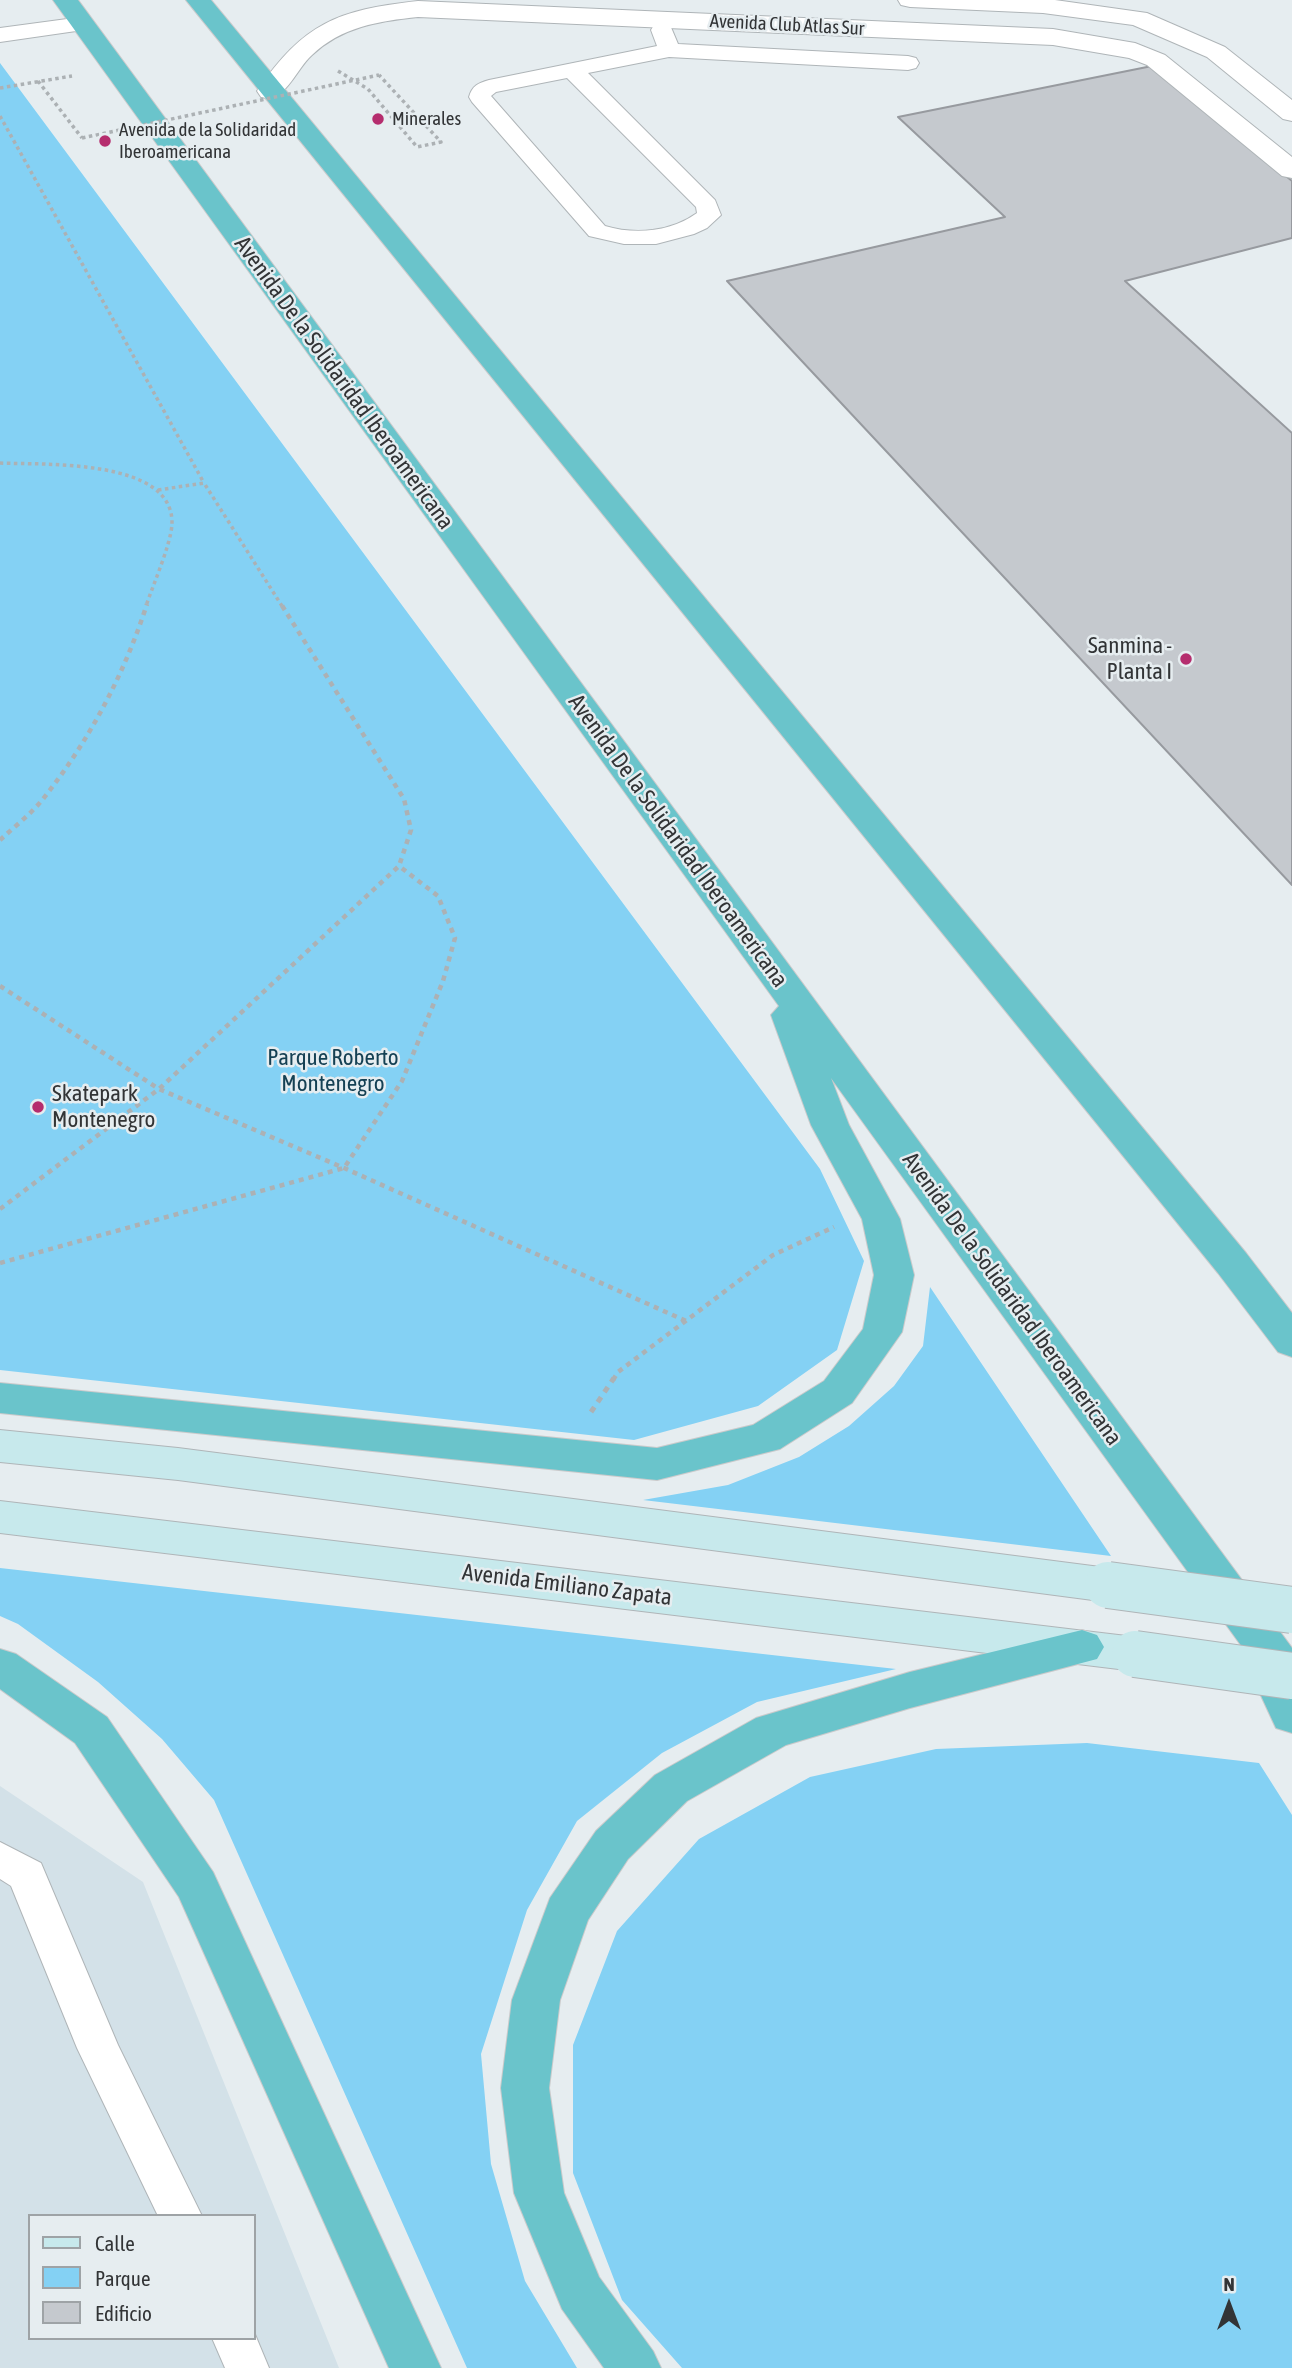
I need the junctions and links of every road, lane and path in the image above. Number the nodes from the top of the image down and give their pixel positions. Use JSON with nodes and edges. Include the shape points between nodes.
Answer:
{"nodes":[{"id":1,"x":198,"y":0,"type":"edge"},
{"id":2,"x":910,"y":0,"type":"edge"},
{"id":3,"x":1090,"y":5,"type":"edge"},
{"id":4,"x":663,"y":10,"type":"edge"},
{"id":5,"x":729,"y":11,"type":"edge"},
{"id":6,"x":73,"y":12,"type":"edge"},
{"id":7,"x":0,"y":34,"type":"edge"},
{"id":8,"x":1074,"y":39,"type":"junction"},
{"id":9,"x":669,"y":50,"type":"junction"},
{"id":10,"x":908,"y":63,"type":"dead end"},
{"id":11,"x":114,"y":68,"type":"junction"},
{"id":12,"x":572,"y":70,"type":"junction"},
{"id":13,"x":38,"y":81,"type":"junction"},
{"id":14,"x":0,"y":88,"type":"edge"},
{"id":15,"x":368,"y":89,"type":"dead end"},
{"id":16,"x":270,"y":91,"type":"junction"},
{"id":17,"x":1290,"y":109,"type":"edge"},
{"id":18,"x":0,"y":116,"type":"edge"},
{"id":19,"x":1292,"y":170,"type":"edge"},
{"id":20,"x":0,"y":463,"type":"edge"},
{"id":21,"x":204,"y":483,"type":"junction"},
{"id":22,"x":158,"y":490,"type":"junction"},
{"id":23,"x":0,"y":840,"type":"edge"},
{"id":24,"x":399,"y":866,"type":"junction"},
{"id":25,"x":773,"y":971,"type":"junction"},
{"id":26,"x":0,"y":986,"type":"edge"},
{"id":27,"x":159,"y":1089,"type":"junction"},
{"id":28,"x":344,"y":1168,"type":"junction"},
{"id":29,"x":876,"y":1208,"type":"junction"},
{"id":30,"x":0,"y":1209,"type":"edge"},
{"id":31,"x":0,"y":1263,"type":"edge"},
{"id":32,"x":1232,"y":1263,"type":"junction"},
{"id":33,"x":1292,"y":1305,"type":"edge"},
{"id":34,"x":686,"y":1321,"type":"junction"},
{"id":35,"x":1292,"y":1342,"type":"edge"},
{"id":36,"x":0,"y":1398,"type":"edge"},
{"id":37,"x":0,"y":1446,"type":"edge"},
{"id":38,"x":563,"y":1454,"type":"junction"},
{"id":39,"x":0,"y":1517,"type":"edge"},
{"id":40,"x":1292,"y":1611,"type":"edge"},
{"id":41,"x":1252,"y":1627,"type":"junction"},
{"id":42,"x":1082,"y":1647,"type":"junction"},
{"id":43,"x":0,"y":1666,"type":"edge"},
{"id":44,"x":1292,"y":1676,"type":"edge"},
{"id":45,"x":1292,"y":1682,"type":"edge"},
{"id":46,"x":1292,"y":1715,"type":"edge"},
{"id":47,"x":0,"y":1859,"type":"edge"},
{"id":48,"x":179,"y":2214,"type":"edge"},
{"id":49,"x":235,"y":2340,"type":"edge"},
{"id":50,"x":247,"y":2368,"type":"edge"},
{"id":51,"x":415,"y":2368,"type":"edge"},
{"id":52,"x":635,"y":2368,"type":"edge"}],
"edges":[{"from":1,"to":16,"type":"highway"},
{"from":2,"to":3,"type":"street"},
{"from":3,"to":8,"type":"street"},
{"from":3,"to":17,"type":"street","via":[[1138,18],[1216,52]]},
{"from":4,"to":5,"type":"street","name":"Avenida Club Atlas Sur"},
{"from":4,"to":9,"type":"lane"},
{"from":4,"to":16,"type":"street","name":"Avenida Club Atlas Sur","via":[[418,9],[376,13],[342,23],[302,50]]},
{"from":5,"to":8,"type":"street","name":"Avenida Club Atlas Sur"},
{"from":6,"to":7,"type":"lane"},
{"from":6,"to":11,"type":"highway","name":"Avenida De la Solidaridad Iberoamericana"},
{"from":8,"to":19,"type":"street","name":"Avenida Club Atlas Sur","via":[[1135,51],[1156,60]]},
{"from":9,"to":10,"type":"lane"},
{"from":9,"to":12,"type":"lane"},
{"from":11,"to":13,"type":"path"},
{"from":11,"to":25,"type":"highway","name":"Avenida De la Solidaridad Iberoamericana"},
{"from":12,"to":12,"type":"lane","via":[[489,87],[480,97],[597,231],[641,239],[698,226],[709,215],[707,205]]},
{"from":13,"to":14,"type":"path"},
{"from":13,"to":15,"type":"path","bridge":true,"via":[[82,138],[379,75],[441,142],[417,146]]},
{"from":16,"to":32,"type":"highway"},
{"from":18,"to":21,"type":"path"},
{"from":20,"to":22,"type":"path","via":[[109,471],[138,477]]},
{"from":21,"to":22,"type":"path"},
{"from":21,"to":24,"type":"path","via":[[404,799],[411,830]]},
{"from":22,"to":23,"type":"path","via":[[170,506],[172,526],[131,652],[93,727],[43,801]]},
{"from":24,"to":27,"type":"path"},
{"from":24,"to":28,"type":"path","via":[[438,896],[455,938],[443,981],[402,1082]]},
{"from":25,"to":29,"type":"highway","via":[[830,1125]]},
{"from":25,"to":41,"type":"highway","name":"Avenida De la Solidaridad Iberoamericana"},
{"from":26,"to":27,"type":"path"},
{"from":27,"to":28,"type":"path"},
{"from":27,"to":30,"type":"path"},
{"from":28,"to":31,"type":"path"},
{"from":28,"to":34,"type":"path"},
{"from":29,"to":34,"type":"path","via":[[773,1255]]},
{"from":29,"to":38,"type":"highway","via":[[894,1275],[882,1332],[838,1392],[765,1438],[657,1464]]},
{"from":32,"to":33,"type":"highway"},
{"from":32,"to":35,"type":"highway"},
{"from":34,"to":38,"type":"path","via":[[618,1372]]},
{"from":36,"to":38,"type":"highway"},
{"from":37,"to":40,"type":"main road","bridge":true,"via":[[178,1464]]},
{"from":39,"to":42,"type":"main road","name":"Avenida Emiliano Zapata"},
{"from":41,"to":45,"type":"highway","name":"Avenida De la Solidaridad Iberoamericana"},
{"from":41,"to":46,"type":"highway"},
{"from":42,"to":44,"type":"main road","name":"Avenida Emiliano Zapata","bridge":true},
{"from":42,"to":52,"type":"highway","via":[[772,1731],[671,1788],[612,1845],[567,1912],[536,2000],[525,2088],[539,2193],[580,2292]]},
{"from":43,"to":51,"type":"highway","via":[[91,1730],[197,1886]]},
{"from":47,"to":48,"type":"lane","via":[[27,1875],[98,2048]]},
{"from":49,"to":50,"type":"lane"}]}
